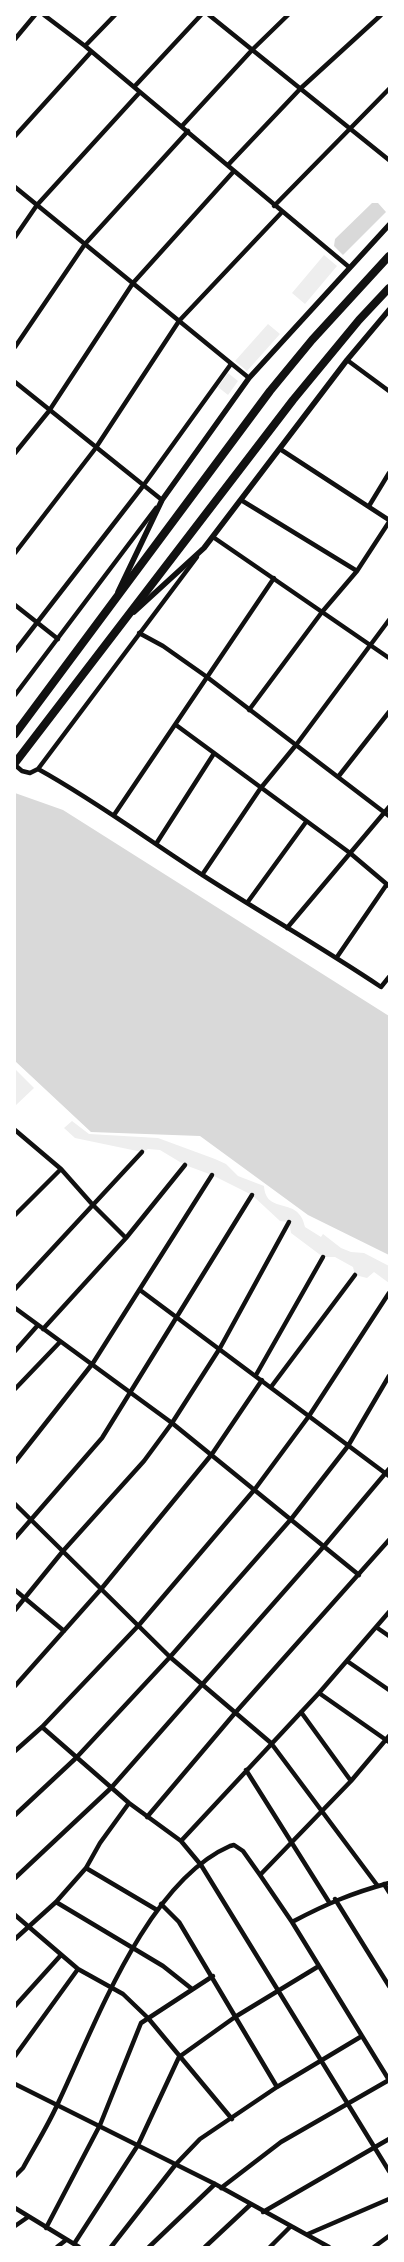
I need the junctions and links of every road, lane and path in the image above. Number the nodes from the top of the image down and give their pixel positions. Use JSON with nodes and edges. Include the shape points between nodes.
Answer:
{"nodes":[{"id":1,"x":36,"y":15,"type":"edge"},
{"id":2,"x":44,"y":15,"type":"edge"},
{"id":3,"x":115,"y":15,"type":"edge"},
{"id":4,"x":201,"y":15,"type":"edge"},
{"id":5,"x":209,"y":15,"type":"edge"},
{"id":6,"x":288,"y":15,"type":"edge"},
{"id":7,"x":382,"y":15,"type":"edge"},
{"id":8,"x":15,"y":39,"type":"edge"},
{"id":9,"x":86,"y":46,"type":"junction"},
{"id":10,"x":253,"y":49,"type":"junction"},
{"id":11,"x":91,"y":52,"type":"junction"},
{"id":12,"x":134,"y":87,"type":"junction"},
{"id":13,"x":301,"y":88,"type":"junction"},
{"id":14,"x":389,"y":88,"type":"edge"},
{"id":15,"x":140,"y":92,"type":"junction"},
{"id":16,"x":182,"y":126,"type":"junction"},
{"id":17,"x":349,"y":128,"type":"junction"},
{"id":18,"x":188,"y":131,"type":"junction"},
{"id":19,"x":15,"y":136,"type":"edge"},
{"id":20,"x":389,"y":160,"type":"edge"},
{"id":21,"x":228,"y":166,"type":"junction"},
{"id":22,"x":234,"y":171,"type":"junction"},
{"id":23,"x":15,"y":187,"type":"edge"},
{"id":24,"x":38,"y":205,"type":"junction"},
{"id":25,"x":274,"y":206,"type":"junction"},
{"id":26,"x":282,"y":212,"type":"junction"},
{"id":27,"x":389,"y":225,"type":"edge"},
{"id":28,"x":15,"y":237,"type":"edge"},
{"id":29,"x":85,"y":244,"type":"junction"},
{"id":30,"x":389,"y":256,"type":"edge"},
{"id":31,"x":349,"y":267,"type":"junction"},
{"id":32,"x":133,"y":283,"type":"junction"},
{"id":33,"x":389,"y":288,"type":"edge"},
{"id":34,"x":389,"y":310,"type":"edge"},
{"id":35,"x":382,"y":317,"type":"junction"},
{"id":36,"x":180,"y":321,"type":"junction"},
{"id":37,"x":389,"y":321,"type":"edge"},
{"id":38,"x":15,"y":347,"type":"edge"},
{"id":39,"x":347,"y":360,"type":"junction"},
{"id":40,"x":231,"y":364,"type":"junction"},
{"id":41,"x":249,"y":378,"type":"junction"},
{"id":42,"x":15,"y":382,"type":"edge"},
{"id":43,"x":389,"y":391,"type":"edge"},
{"id":44,"x":49,"y":410,"type":"junction"},
{"id":45,"x":95,"y":449,"type":"junction"},
{"id":46,"x":280,"y":449,"type":"junction"},
{"id":47,"x":15,"y":453,"type":"edge"},
{"id":48,"x":389,"y":473,"type":"edge"},
{"id":49,"x":143,"y":486,"type":"junction"},
{"id":50,"x":162,"y":500,"type":"junction"},
{"id":51,"x":241,"y":500,"type":"junction"},
{"id":52,"x":368,"y":506,"type":"junction"},
{"id":53,"x":389,"y":521,"type":"edge"},
{"id":54,"x":212,"y":537,"type":"junction"},
{"id":55,"x":204,"y":548,"type":"junction"},
{"id":56,"x":15,"y":553,"type":"edge"},
{"id":57,"x":357,"y":571,"type":"junction"},
{"id":58,"x":274,"y":578,"type":"junction"},
{"id":59,"x":112,"y":603,"type":"junction"},
{"id":60,"x":15,"y":605,"type":"edge"},
{"id":61,"x":322,"y":612,"type":"junction"},
{"id":62,"x":130,"y":616,"type":"junction"},
{"id":63,"x":389,"y":620,"type":"edge"},
{"id":64,"x":37,"y":622,"type":"junction"},
{"id":65,"x":140,"y":633,"type":"junction"},
{"id":66,"x":58,"y":639,"type":"junction"},
{"id":67,"x":370,"y":646,"type":"junction"},
{"id":68,"x":15,"y":651,"type":"edge"},
{"id":69,"x":389,"y":658,"type":"edge"},
{"id":70,"x":208,"y":677,"type":"junction"},
{"id":71,"x":15,"y":695,"type":"edge"},
{"id":72,"x":249,"y":710,"type":"junction"},
{"id":73,"x":389,"y":712,"type":"edge"},
{"id":74,"x":176,"y":725,"type":"junction"},
{"id":75,"x":15,"y":734,"type":"edge"},
{"id":76,"x":296,"y":745,"type":"junction"},
{"id":77,"x":213,"y":755,"type":"junction"},
{"id":78,"x":15,"y":764,"type":"edge"},
{"id":79,"x":38,"y":769,"type":"junction"},
{"id":80,"x":338,"y":777,"type":"junction"},
{"id":81,"x":260,"y":788,"type":"junction"},
{"id":82,"x":389,"y":807,"type":"edge"},
{"id":83,"x":387,"y":814,"type":"edge"},
{"id":84,"x":114,"y":815,"type":"junction"},
{"id":85,"x":306,"y":822,"type":"junction"},
{"id":86,"x":156,"y":844,"type":"junction"},
{"id":87,"x":350,"y":853,"type":"junction"},
{"id":88,"x":202,"y":875,"type":"junction"},
{"id":89,"x":388,"y":885,"type":"edge"},
{"id":90,"x":247,"y":904,"type":"junction"},
{"id":91,"x":287,"y":928,"type":"junction"},
{"id":92,"x":337,"y":957,"type":"junction"},
{"id":93,"x":389,"y":977,"type":"edge"},
{"id":94,"x":15,"y":1130,"type":"edge"},
{"id":95,"x":142,"y":1152,"type":"dead end"},
{"id":96,"x":184,"y":1165,"type":"dead end"},
{"id":97,"x":61,"y":1169,"type":"junction"},
{"id":98,"x":212,"y":1175,"type":"dead end"},
{"id":99,"x":252,"y":1195,"type":"dead end"},
{"id":100,"x":92,"y":1204,"type":"junction"},
{"id":101,"x":15,"y":1215,"type":"edge"},
{"id":102,"x":289,"y":1222,"type":"dead end"},
{"id":103,"x":126,"y":1238,"type":"junction"},
{"id":104,"x":323,"y":1256,"type":"dead end"},
{"id":105,"x":355,"y":1275,"type":"dead end"},
{"id":106,"x":15,"y":1289,"type":"edge"},
{"id":107,"x":140,"y":1290,"type":"junction"},
{"id":108,"x":389,"y":1293,"type":"edge"},
{"id":109,"x":15,"y":1308,"type":"edge"},
{"id":110,"x":178,"y":1318,"type":"junction"},
{"id":111,"x":38,"y":1325,"type":"junction"},
{"id":112,"x":43,"y":1329,"type":"junction"},
{"id":113,"x":60,"y":1342,"type":"junction"},
{"id":114,"x":220,"y":1348,"type":"junction"},
{"id":115,"x":15,"y":1351,"type":"edge"},
{"id":116,"x":93,"y":1363,"type":"junction"},
{"id":117,"x":256,"y":1375,"type":"junction"},
{"id":118,"x":389,"y":1376,"type":"edge"},
{"id":119,"x":262,"y":1380,"type":"junction"},
{"id":120,"x":271,"y":1387,"type":"junction"},
{"id":121,"x":15,"y":1390,"type":"edge"},
{"id":122,"x":132,"y":1392,"type":"junction"},
{"id":123,"x":309,"y":1416,"type":"junction"},
{"id":124,"x":172,"y":1423,"type":"junction"},
{"id":125,"x":348,"y":1446,"type":"junction"},
{"id":126,"x":212,"y":1454,"type":"junction"},
{"id":127,"x":15,"y":1462,"type":"edge"},
{"id":128,"x":388,"y":1473,"type":"edge"},
{"id":129,"x":255,"y":1489,"type":"junction"},
{"id":130,"x":15,"y":1504,"type":"edge"},
{"id":131,"x":31,"y":1518,"type":"junction"},
{"id":132,"x":292,"y":1518,"type":"junction"},
{"id":133,"x":15,"y":1538,"type":"edge"},
{"id":134,"x":389,"y":1540,"type":"edge"},
{"id":135,"x":325,"y":1545,"type":"junction"},
{"id":136,"x":63,"y":1551,"type":"junction"},
{"id":137,"x":360,"y":1575,"type":"junction"},
{"id":138,"x":102,"y":1588,"type":"junction"},
{"id":139,"x":15,"y":1590,"type":"edge"},
{"id":140,"x":26,"y":1599,"type":"junction"},
{"id":141,"x":15,"y":1610,"type":"edge"},
{"id":142,"x":389,"y":1612,"type":"edge"},
{"id":143,"x":140,"y":1625,"type":"junction"},
{"id":144,"x":376,"y":1627,"type":"junction"},
{"id":145,"x":64,"y":1631,"type":"junction"},
{"id":146,"x":389,"y":1636,"type":"edge"},
{"id":147,"x":170,"y":1657,"type":"junction"},
{"id":148,"x":347,"y":1661,"type":"junction"},
{"id":149,"x":203,"y":1685,"type":"junction"},
{"id":150,"x":15,"y":1686,"type":"edge"},
{"id":151,"x":389,"y":1690,"type":"edge"},
{"id":152,"x":319,"y":1693,"type":"junction"},
{"id":153,"x":301,"y":1712,"type":"junction"},
{"id":154,"x":235,"y":1714,"type":"junction"},
{"id":155,"x":42,"y":1727,"type":"junction"},
{"id":156,"x":388,"y":1740,"type":"edge"},
{"id":157,"x":270,"y":1743,"type":"junction"},
{"id":158,"x":15,"y":1751,"type":"edge"},
{"id":159,"x":76,"y":1758,"type":"junction"},
{"id":160,"x":246,"y":1770,"type":"junction"},
{"id":161,"x":352,"y":1781,"type":"junction"},
{"id":162,"x":111,"y":1788,"type":"junction"},
{"id":163,"x":129,"y":1803,"type":"junction"},
{"id":164,"x":323,"y":1811,"type":"junction"},
{"id":165,"x":15,"y":1815,"type":"edge"},
{"id":166,"x":147,"y":1817,"type":"junction"},
{"id":167,"x":181,"y":1841,"type":"junction"},
{"id":168,"x":292,"y":1843,"type":"junction"},
{"id":169,"x":201,"y":1865,"type":"junction"},
{"id":170,"x":86,"y":1868,"type":"junction"},
{"id":171,"x":260,"y":1875,"type":"junction"},
{"id":172,"x":15,"y":1878,"type":"edge"},
{"id":173,"x":387,"y":1884,"type":"edge"},
{"id":174,"x":377,"y":1885,"type":"junction"},
{"id":175,"x":389,"y":1892,"type":"edge"},
{"id":176,"x":335,"y":1899,"type":"junction"},
{"id":177,"x":56,"y":1902,"type":"junction"},
{"id":178,"x":329,"y":1902,"type":"junction"},
{"id":179,"x":161,"y":1904,"type":"junction"},
{"id":180,"x":157,"y":1910,"type":"junction"},
{"id":181,"x":15,"y":1915,"type":"edge"},
{"id":182,"x":292,"y":1922,"type":"junction"},
{"id":183,"x":28,"y":1926,"type":"junction"},
{"id":184,"x":15,"y":1939,"type":"edge"},
{"id":185,"x":134,"y":1948,"type":"junction"},
{"id":186,"x":61,"y":1956,"type":"junction"},
{"id":187,"x":319,"y":1966,"type":"junction"},
{"id":188,"x":78,"y":1969,"type":"junction"},
{"id":189,"x":213,"y":1976,"type":"junction"},
{"id":190,"x":389,"y":1986,"type":"edge"},
{"id":191,"x":112,"y":1987,"type":"junction"},
{"id":192,"x":192,"y":1989,"type":"junction"},
{"id":193,"x":277,"y":1992,"type":"junction"},
{"id":194,"x":15,"y":2006,"type":"edge"},
{"id":195,"x":235,"y":2017,"type":"junction"},
{"id":196,"x":148,"y":2018,"type":"junction"},
{"id":197,"x":362,"y":2036,"type":"junction"},
{"id":198,"x":15,"y":2056,"type":"edge"},
{"id":199,"x":179,"y":2057,"type":"junction"},
{"id":200,"x":320,"y":2060,"type":"junction"},
{"id":201,"x":389,"y":2080,"type":"edge"},
{"id":202,"x":15,"y":2084,"type":"edge"},
{"id":203,"x":277,"y":2087,"type":"junction"},
{"id":204,"x":58,"y":2104,"type":"junction"},
{"id":205,"x":348,"y":2104,"type":"junction"},
{"id":206,"x":232,"y":2119,"type":"junction"},
{"id":207,"x":100,"y":2125,"type":"junction"},
{"id":208,"x":389,"y":2139,"type":"edge"},
{"id":209,"x":138,"y":2145,"type":"junction"},
{"id":210,"x":376,"y":2147,"type":"junction"},
{"id":211,"x":176,"y":2164,"type":"junction"},
{"id":212,"x":389,"y":2171,"type":"edge"},
{"id":213,"x":15,"y":2176,"type":"edge"},
{"id":214,"x":215,"y":2184,"type":"junction"},
{"id":215,"x":221,"y":2188,"type":"junction"},
{"id":216,"x":389,"y":2199,"type":"edge"},
{"id":217,"x":250,"y":2205,"type":"junction"},
{"id":218,"x":15,"y":2208,"type":"edge"},
{"id":219,"x":264,"y":2212,"type":"junction"},
{"id":220,"x":28,"y":2217,"type":"junction"},
{"id":221,"x":15,"y":2226,"type":"edge"},
{"id":222,"x":291,"y":2226,"type":"junction"},
{"id":223,"x":46,"y":2228,"type":"junction"},
{"id":224,"x":308,"y":2234,"type":"junction"},
{"id":225,"x":389,"y":2236,"type":"edge"},
{"id":226,"x":66,"y":2240,"type":"junction"},
{"id":227,"x":74,"y":2244,"type":"junction"},
{"id":228,"x":56,"y":2247,"type":"edge"},
{"id":229,"x":79,"y":2247,"type":"edge"},
{"id":230,"x":111,"y":2247,"type":"edge"},
{"id":231,"x":149,"y":2247,"type":"edge"},
{"id":232,"x":205,"y":2247,"type":"edge"},
{"id":233,"x":270,"y":2247,"type":"edge"},
{"id":234,"x":329,"y":2247,"type":"edge"},
{"id":235,"x":374,"y":2247,"type":"edge"}],
"edges":[{"from":1,"to":8,"type":"street"},
{"from":2,"to":9,"type":"street"},
{"from":3,"to":9,"type":"street"},
{"from":4,"to":12,"type":"street"},
{"from":5,"to":10,"type":"street"},
{"from":6,"to":10,"type":"street"},
{"from":7,"to":13,"type":"street"},
{"from":9,"to":11,"type":"street"},
{"from":10,"to":13,"type":"street"},
{"from":10,"to":16,"type":"street"},
{"from":11,"to":12,"type":"street"},
{"from":11,"to":19,"type":"street"},
{"from":12,"to":15,"type":"street"},
{"from":13,"to":17,"type":"street"},
{"from":13,"to":21,"type":"street"},
{"from":14,"to":17,"type":"street"},
{"from":15,"to":16,"type":"street"},
{"from":15,"to":24,"type":"street"},
{"from":16,"to":18,"type":"street"},
{"from":17,"to":20,"type":"street"},
{"from":17,"to":25,"type":"street"},
{"from":18,"to":21,"type":"street"},
{"from":18,"to":29,"type":"street"},
{"from":21,"to":22,"type":"street"},
{"from":22,"to":25,"type":"street"},
{"from":22,"to":32,"type":"street"},
{"from":23,"to":24,"type":"street"},
{"from":24,"to":28,"type":"street"},
{"from":24,"to":29,"type":"street"},
{"from":25,"to":26,"type":"street"},
{"from":26,"to":31,"type":"street"},
{"from":26,"to":36,"type":"street"},
{"from":27,"to":31,"type":"street"},
{"from":29,"to":32,"type":"street"},
{"from":29,"to":38,"type":"street"},
{"from":30,"to":59,"type":"highway","via":[[270,391]]},
{"from":31,"to":41,"type":"street"},
{"from":32,"to":36,"type":"street"},
{"from":32,"to":44,"type":"street"},
{"from":33,"to":62,"type":"highway","via":[[293,400]]},
{"from":34,"to":35,"type":"street"},
{"from":35,"to":37,"type":"street"},
{"from":35,"to":39,"type":"street"},
{"from":36,"to":40,"type":"street"},
{"from":36,"to":45,"type":"street"},
{"from":39,"to":43,"type":"street"},
{"from":39,"to":46,"type":"street"},
{"from":40,"to":41,"type":"street"},
{"from":40,"to":49,"type":"street"},
{"from":41,"to":50,"type":"street"},
{"from":42,"to":44,"type":"street"},
{"from":44,"to":45,"type":"street"},
{"from":44,"to":47,"type":"street"},
{"from":45,"to":49,"type":"street"},
{"from":45,"to":56,"type":"street"},
{"from":46,"to":51,"type":"street"},
{"from":46,"to":52,"type":"street"},
{"from":48,"to":52,"type":"street"},
{"from":49,"to":50,"type":"street"},
{"from":49,"to":64,"type":"street"},
{"from":50,"to":59,"type":"street"},
{"from":50,"to":66,"type":"street"},
{"from":51,"to":54,"type":"street"},
{"from":51,"to":57,"type":"street"},
{"from":52,"to":53,"type":"street"},
{"from":53,"to":57,"type":"street"},
{"from":54,"to":55,"type":"street"},
{"from":54,"to":58,"type":"street"},
{"from":55,"to":62,"type":"street"},
{"from":55,"to":65,"type":"street"},
{"from":57,"to":61,"type":"street"},
{"from":58,"to":61,"type":"street"},
{"from":58,"to":70,"type":"street"},
{"from":59,"to":75,"type":"highway"},
{"from":60,"to":64,"type":"street"},
{"from":61,"to":67,"type":"street"},
{"from":61,"to":72,"type":"street"},
{"from":62,"to":78,"type":"highway"},
{"from":63,"to":67,"type":"street"},
{"from":64,"to":66,"type":"street"},
{"from":64,"to":68,"type":"street"},
{"from":65,"to":70,"type":"street"},
{"from":65,"to":79,"type":"street"},
{"from":66,"to":71,"type":"street"},
{"from":67,"to":69,"type":"street"},
{"from":67,"to":76,"type":"street"},
{"from":70,"to":72,"type":"street"},
{"from":70,"to":74,"type":"street"},
{"from":72,"to":76,"type":"street"},
{"from":73,"to":80,"type":"street"},
{"from":74,"to":77,"type":"street"},
{"from":74,"to":84,"type":"street"},
{"from":76,"to":80,"type":"street"},
{"from":76,"to":81,"type":"street"},
{"from":77,"to":81,"type":"street"},
{"from":77,"to":86,"type":"street"},
{"from":78,"to":79,"type":"street","via":[[30,773]]},
{"from":79,"to":84,"type":"street"},
{"from":80,"to":83,"type":"street"},
{"from":81,"to":85,"type":"street"},
{"from":81,"to":88,"type":"street"},
{"from":82,"to":83,"type":"street"},
{"from":83,"to":87,"type":"street"},
{"from":84,"to":86,"type":"street"},
{"from":85,"to":87,"type":"street"},
{"from":85,"to":90,"type":"street"},
{"from":86,"to":88,"type":"street"},
{"from":87,"to":89,"type":"street"},
{"from":87,"to":91,"type":"street"},
{"from":88,"to":90,"type":"street"},
{"from":89,"to":92,"type":"street"},
{"from":90,"to":91,"type":"street"},
{"from":91,"to":92,"type":"street"},
{"from":92,"to":93,"type":"street","via":[[381,987]]},
{"from":94,"to":97,"type":"street"},
{"from":95,"to":100,"type":"street"},
{"from":96,"to":103,"type":"street"},
{"from":97,"to":100,"type":"street"},
{"from":97,"to":101,"type":"street"},
{"from":98,"to":107,"type":"street"},
{"from":99,"to":110,"type":"street"},
{"from":100,"to":103,"type":"street"},
{"from":100,"to":106,"type":"street"},
{"from":102,"to":114,"type":"street"},
{"from":103,"to":112,"type":"street"},
{"from":104,"to":117,"type":"street"},
{"from":105,"to":120,"type":"street"},
{"from":107,"to":110,"type":"street"},
{"from":107,"to":116,"type":"street"},
{"from":108,"to":123,"type":"street"},
{"from":109,"to":111,"type":"street"},
{"from":110,"to":114,"type":"street"},
{"from":110,"to":122,"type":"street"},
{"from":111,"to":112,"type":"street"},
{"from":111,"to":115,"type":"street"},
{"from":112,"to":113,"type":"street"},
{"from":113,"to":116,"type":"street"},
{"from":113,"to":121,"type":"street"},
{"from":114,"to":117,"type":"street"},
{"from":114,"to":124,"type":"street"},
{"from":116,"to":122,"type":"street"},
{"from":116,"to":127,"type":"street"},
{"from":117,"to":119,"type":"street"},
{"from":118,"to":125,"type":"street"},
{"from":119,"to":120,"type":"street"},
{"from":119,"to":126,"type":"street"},
{"from":120,"to":123,"type":"street"},
{"from":122,"to":124,"type":"street"},
{"from":122,"to":131,"type":"street","via":[[102,1438]]},
{"from":123,"to":125,"type":"street"},
{"from":123,"to":129,"type":"street"},
{"from":124,"to":126,"type":"street"},
{"from":124,"to":136,"type":"street","via":[[144,1461]]},
{"from":125,"to":128,"type":"street"},
{"from":125,"to":132,"type":"street"},
{"from":126,"to":129,"type":"street"},
{"from":126,"to":138,"type":"street"},
{"from":128,"to":135,"type":"street"},
{"from":129,"to":132,"type":"street"},
{"from":129,"to":143,"type":"street"},
{"from":130,"to":131,"type":"street"},
{"from":131,"to":133,"type":"street"},
{"from":131,"to":136,"type":"street"},
{"from":132,"to":135,"type":"street"},
{"from":132,"to":147,"type":"street"},
{"from":134,"to":137,"type":"street"},
{"from":135,"to":137,"type":"street"},
{"from":135,"to":149,"type":"street"},
{"from":136,"to":138,"type":"street"},
{"from":136,"to":140,"type":"street"},
{"from":137,"to":154,"type":"street"},
{"from":138,"to":143,"type":"street"},
{"from":138,"to":145,"type":"street"},
{"from":139,"to":140,"type":"street"},
{"from":140,"to":141,"type":"street"},
{"from":140,"to":145,"type":"street"},
{"from":142,"to":144,"type":"street"},
{"from":143,"to":147,"type":"street"},
{"from":143,"to":155,"type":"street"},
{"from":144,"to":146,"type":"street"},
{"from":144,"to":148,"type":"street"},
{"from":145,"to":150,"type":"street"},
{"from":147,"to":149,"type":"street"},
{"from":147,"to":159,"type":"street"},
{"from":148,"to":151,"type":"street"},
{"from":148,"to":152,"type":"street"},
{"from":149,"to":154,"type":"street"},
{"from":149,"to":162,"type":"street"},
{"from":152,"to":153,"type":"street"},
{"from":152,"to":156,"type":"street"},
{"from":153,"to":157,"type":"street"},
{"from":153,"to":161,"type":"street"},
{"from":154,"to":157,"type":"street"},
{"from":154,"to":166,"type":"street"},
{"from":155,"to":158,"type":"street"},
{"from":155,"to":159,"type":"street"},
{"from":156,"to":161,"type":"street"},
{"from":157,"to":160,"type":"street"},
{"from":157,"to":164,"type":"street"},
{"from":159,"to":162,"type":"street"},
{"from":159,"to":165,"type":"street"},
{"from":160,"to":167,"type":"street"},
{"from":160,"to":168,"type":"street"},
{"from":161,"to":164,"type":"street"},
{"from":162,"to":163,"type":"street"},
{"from":162,"to":172,"type":"street"},
{"from":163,"to":166,"type":"street"},
{"from":163,"to":170,"type":"street","via":[[100,1842]]},
{"from":164,"to":168,"type":"street"},
{"from":164,"to":174,"type":"street"},
{"from":166,"to":167,"type":"street"},
{"from":167,"to":169,"type":"street"},
{"from":168,"to":171,"type":"street"},
{"from":168,"to":178,"type":"street"},
{"from":169,"to":171,"type":"street","via":[[225,1848],[234,1846],[243,1851]]},
{"from":169,"to":179,"type":"street","via":[[178,1883]]},
{"from":169,"to":193,"type":"street"},
{"from":170,"to":177,"type":"street"},
{"from":170,"to":180,"type":"street"},
{"from":171,"to":182,"type":"street"},
{"from":173,"to":174,"type":"street"},
{"from":173,"to":175,"type":"street"},
{"from":174,"to":176,"type":"street"},
{"from":176,"to":178,"type":"street"},
{"from":176,"to":190,"type":"street"},
{"from":177,"to":183,"type":"street"},
{"from":177,"to":185,"type":"street"},
{"from":178,"to":182,"type":"street"},
{"from":179,"to":180,"type":"street"},
{"from":179,"to":189,"type":"street","via":[[179,1922]]},
{"from":180,"to":185,"type":"street"},
{"from":181,"to":183,"type":"street"},
{"from":182,"to":187,"type":"street"},
{"from":183,"to":184,"type":"street"},
{"from":183,"to":186,"type":"street"},
{"from":185,"to":191,"type":"street"},
{"from":185,"to":192,"type":"street","via":[[164,1966]]},
{"from":186,"to":188,"type":"street"},
{"from":186,"to":194,"type":"street"},
{"from":187,"to":193,"type":"street"},
{"from":187,"to":197,"type":"street"},
{"from":188,"to":191,"type":"street"},
{"from":188,"to":198,"type":"street"},
{"from":189,"to":192,"type":"street"},
{"from":189,"to":195,"type":"street"},
{"from":191,"to":196,"type":"street"},
{"from":191,"to":204,"type":"street"},
{"from":192,"to":196,"type":"street"},
{"from":193,"to":195,"type":"street"},
{"from":193,"to":200,"type":"street"},
{"from":195,"to":199,"type":"street"},
{"from":195,"to":203,"type":"street"},
{"from":196,"to":199,"type":"street"},
{"from":196,"to":207,"type":"street","via":[[139,2027]]},
{"from":197,"to":200,"type":"street"},
{"from":197,"to":201,"type":"street"},
{"from":199,"to":206,"type":"street"},
{"from":199,"to":209,"type":"street"},
{"from":200,"to":203,"type":"street"},
{"from":200,"to":205,"type":"street"},
{"from":201,"to":205,"type":"street"},
{"from":202,"to":204,"type":"street"},
{"from":203,"to":206,"type":"street"},
{"from":204,"to":207,"type":"street"},
{"from":204,"to":213,"type":"street","via":[[23,2168]]},
{"from":205,"to":210,"type":"street"},
{"from":205,"to":215,"type":"street","via":[[281,2142]]},
{"from":206,"to":211,"type":"street","via":[[200,2139]]},
{"from":207,"to":209,"type":"street"},
{"from":207,"to":223,"type":"street"},
{"from":208,"to":210,"type":"street"},
{"from":209,"to":211,"type":"street"},
{"from":209,"to":227,"type":"street"},
{"from":210,"to":212,"type":"street"},
{"from":210,"to":219,"type":"street"},
{"from":211,"to":214,"type":"street"},
{"from":211,"to":230,"type":"street"},
{"from":214,"to":215,"type":"street"},
{"from":214,"to":231,"type":"street"},
{"from":215,"to":217,"type":"street"},
{"from":216,"to":224,"type":"street"},
{"from":217,"to":219,"type":"street"},
{"from":217,"to":232,"type":"street"},
{"from":218,"to":220,"type":"street"},
{"from":219,"to":222,"type":"street"},
{"from":220,"to":221,"type":"street"},
{"from":220,"to":223,"type":"street"},
{"from":222,"to":224,"type":"street"},
{"from":222,"to":233,"type":"street"},
{"from":223,"to":226,"type":"street"},
{"from":224,"to":234,"type":"street"},
{"from":225,"to":235,"type":"street"},
{"from":226,"to":227,"type":"street"},
{"from":226,"to":228,"type":"street"},
{"from":227,"to":229,"type":"street"}]}
